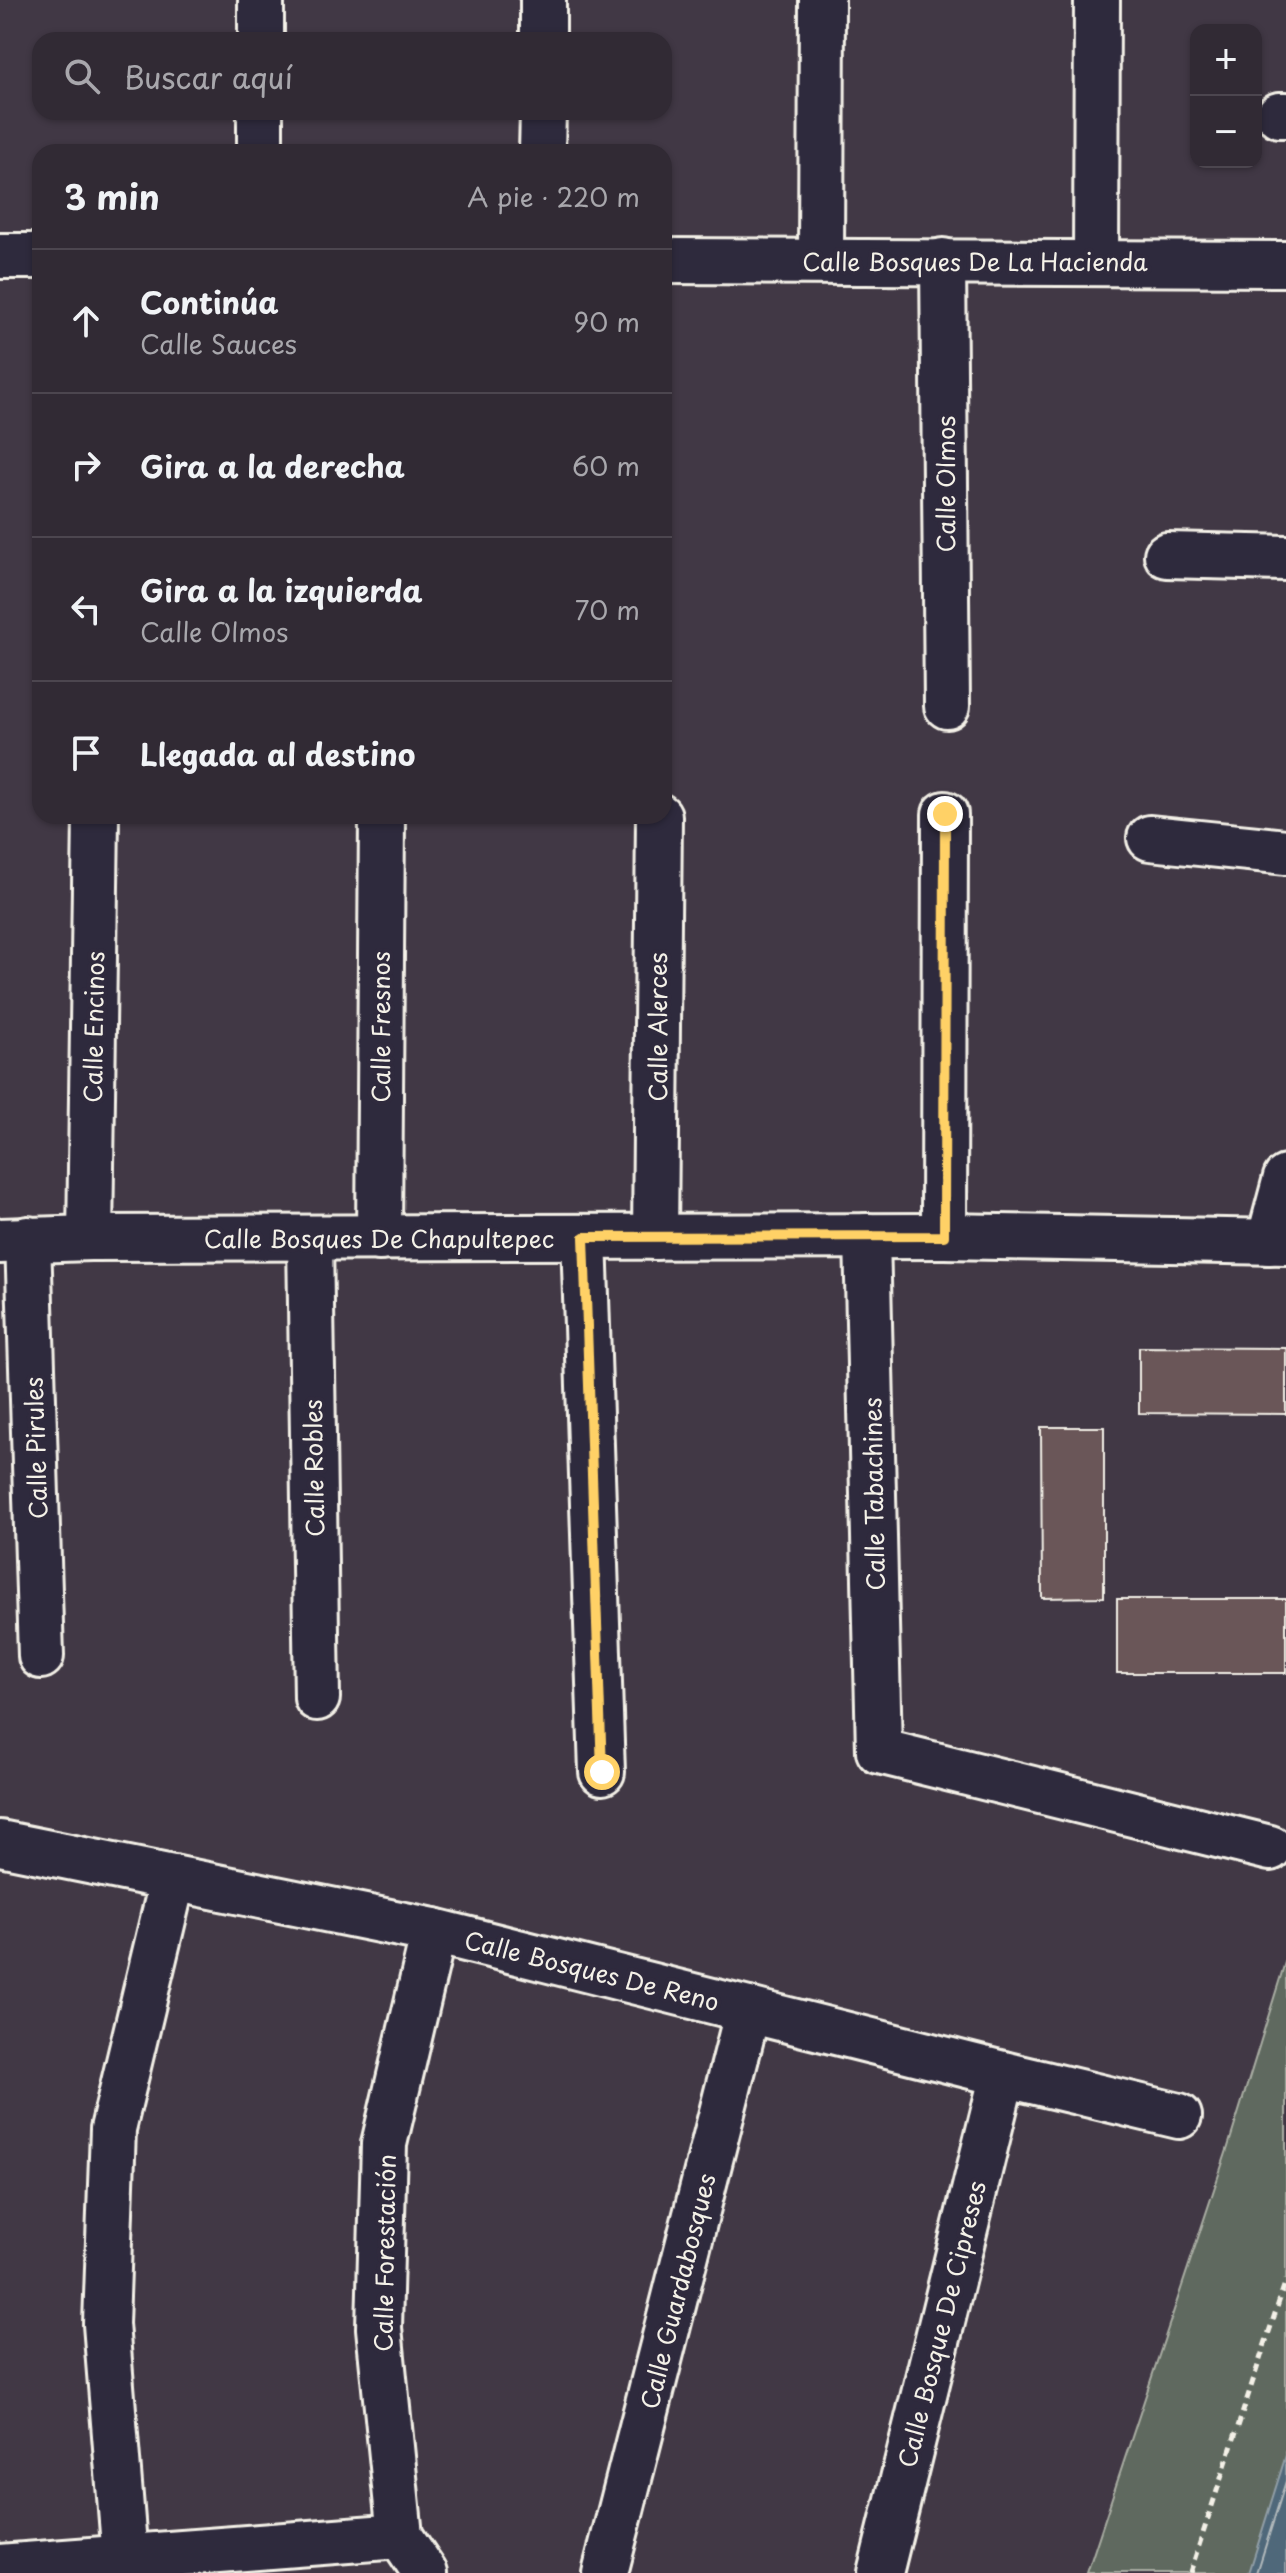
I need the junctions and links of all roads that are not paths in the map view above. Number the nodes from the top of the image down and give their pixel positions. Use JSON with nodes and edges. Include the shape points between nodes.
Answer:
{"nodes":[{"id":1,"x":261,"y":0,"type":"edge"},
{"id":2,"x":543,"y":0,"type":"edge"},
{"id":3,"x":822,"y":0,"type":"edge"},
{"id":4,"x":1097,"y":0,"type":"edge"},
{"id":5,"x":261,"y":32,"type":"edge"},
{"id":6,"x":543,"y":32,"type":"edge"},
{"id":7,"x":260,"y":120,"type":"edge"},
{"id":8,"x":543,"y":120,"type":"edge"},
{"id":9,"x":260,"y":144,"type":"edge"},
{"id":10,"x":542,"y":144,"type":"edge"},
{"id":11,"x":0,"y":256,"type":"edge"},
{"id":12,"x":32,"y":256,"type":"edge"},
{"id":13,"x":672,"y":261,"type":"edge"},
{"id":14,"x":821,"y":261,"type":"junction"},
{"id":15,"x":943,"y":261,"type":"junction"},
{"id":16,"x":1096,"y":261,"type":"junction"},
{"id":17,"x":1286,"y":264,"type":"edge"},
{"id":18,"x":1167,"y":555,"type":"dead end"},
{"id":19,"x":1286,"y":558,"type":"edge"},
{"id":20,"x":947,"y":706,"type":"dead end"},
{"id":21,"x":945,"y":814,"type":"dead end"},
{"id":22,"x":96,"y":824,"type":"edge"},
{"id":23,"x":382,"y":824,"type":"edge"},
{"id":24,"x":659,"y":824,"type":"edge"},
{"id":25,"x":1150,"y":838,"type":"dead end"},
{"id":26,"x":1286,"y":852,"type":"edge"},
{"id":27,"x":1286,"y":1178,"type":"edge"},
{"id":28,"x":867,"y":1236,"type":"junction"},
{"id":29,"x":944,"y":1236,"type":"junction"},
{"id":30,"x":584,"y":1237,"type":"junction"},
{"id":31,"x":655,"y":1237,"type":"junction"},
{"id":32,"x":90,"y":1238,"type":"junction"},
{"id":33,"x":379,"y":1238,"type":"junction"},
{"id":34,"x":310,"y":1239,"type":"junction"},
{"id":35,"x":14,"y":1240,"type":"edge"},
{"id":36,"x":1278,"y":1242,"type":"edge"},
{"id":37,"x":41,"y":1656,"type":"dead end"},
{"id":38,"x":317,"y":1698,"type":"dead end"},
{"id":39,"x":602,"y":1772,"type":"dead end"},
{"id":40,"x":0,"y":1843,"type":"edge"},
{"id":41,"x":1270,"y":1848,"type":"dead end"},
{"id":42,"x":173,"y":1878,"type":"junction"},
{"id":43,"x":434,"y":1931,"type":"junction"},
{"id":44,"x":748,"y":2010,"type":"junction"},
{"id":45,"x":1003,"y":2074,"type":"junction"},
{"id":46,"x":1179,"y":2116,"type":"dead end"},
{"id":47,"x":400,"y":2536,"type":"junction"},
{"id":48,"x":125,"y":2558,"type":"junction"},
{"id":49,"x":0,"y":2567,"type":"edge"},
{"id":50,"x":425,"y":2573,"type":"edge"},
{"id":51,"x":605,"y":2573,"type":"edge"},
{"id":52,"x":880,"y":2573,"type":"edge"}],
"edges":[{"from":1,"to":5,"type":"street"},
{"from":2,"to":6,"type":"street"},
{"from":3,"to":14,"type":"street"},
{"from":4,"to":16,"type":"street"},
{"from":7,"to":9,"type":"street"},
{"from":8,"to":10,"type":"street"},
{"from":11,"to":12,"type":"street"},
{"from":13,"to":14,"type":"street","name":"Calle Bosques De La Hacienda"},
{"from":14,"to":15,"type":"street","name":"Calle Bosques De La Hacienda"},
{"from":15,"to":16,"type":"street","name":"Calle Bosques De La Hacienda"},
{"from":15,"to":20,"type":"street","name":"Calle Olmos"},
{"from":16,"to":17,"type":"street","name":"Calle Bosques De La Hacienda"},
{"from":18,"to":19,"type":"street"},
{"from":21,"to":29,"type":"street"},
{"from":22,"to":32,"type":"street","name":"Calle Encinos"},
{"from":23,"to":33,"type":"street","name":"Calle Fresnos"},
{"from":24,"to":31,"type":"street","name":"Calle Alerces"},
{"from":25,"to":26,"type":"street"},
{"from":27,"to":36,"type":"street"},
{"from":28,"to":29,"type":"street","name":"Calle Bosques De Chapultepec"},
{"from":28,"to":31,"type":"street","name":"Calle Bosques De Chapultepec"},
{"from":28,"to":41,"type":"street","name":"Calle Tabachines","via":[[879,1751]]},
{"from":29,"to":36,"type":"street","name":"Calle Bosques De Chapultepec"},
{"from":30,"to":31,"type":"street","name":"Calle Bosques De Chapultepec"},
{"from":30,"to":33,"type":"street","name":"Calle Bosques De Chapultepec"},
{"from":30,"to":39,"type":"street"},
{"from":32,"to":34,"type":"street","name":"Calle Bosques De Chapultepec"},
{"from":32,"to":35,"type":"street","name":"Calle Bosques De Chapultepec"},
{"from":33,"to":34,"type":"street","name":"Calle Bosques De Chapultepec"},
{"from":34,"to":38,"type":"street","name":"Calle Robles"},
{"from":35,"to":37,"type":"street","name":"Calle Pirules"},
{"from":40,"to":42,"type":"street","name":"Calle Bosques De Reno"},
{"from":42,"to":43,"type":"street","name":"Calle Bosques De Reno"},
{"from":42,"to":48,"type":"street","via":[[113,2129],[106,2324]]},
{"from":43,"to":44,"type":"street","name":"Calle Bosques De Reno"},
{"from":43,"to":47,"type":"street","name":"Calle Forestación","via":[[384,2144],[379,2328]]},
{"from":44,"to":45,"type":"street","name":"Calle Bosques De Reno"},
{"from":44,"to":51,"type":"street","name":"Calle Guardabosques"},
{"from":45,"to":46,"type":"street","name":"Calle Bosques De Reno"},
{"from":45,"to":52,"type":"street","name":"Calle Bosque De Cipreses"},
{"from":47,"to":48,"type":"street"},
{"from":47,"to":50,"type":"street","name":"Calle Forestación"},
{"from":48,"to":49,"type":"street"}]}
